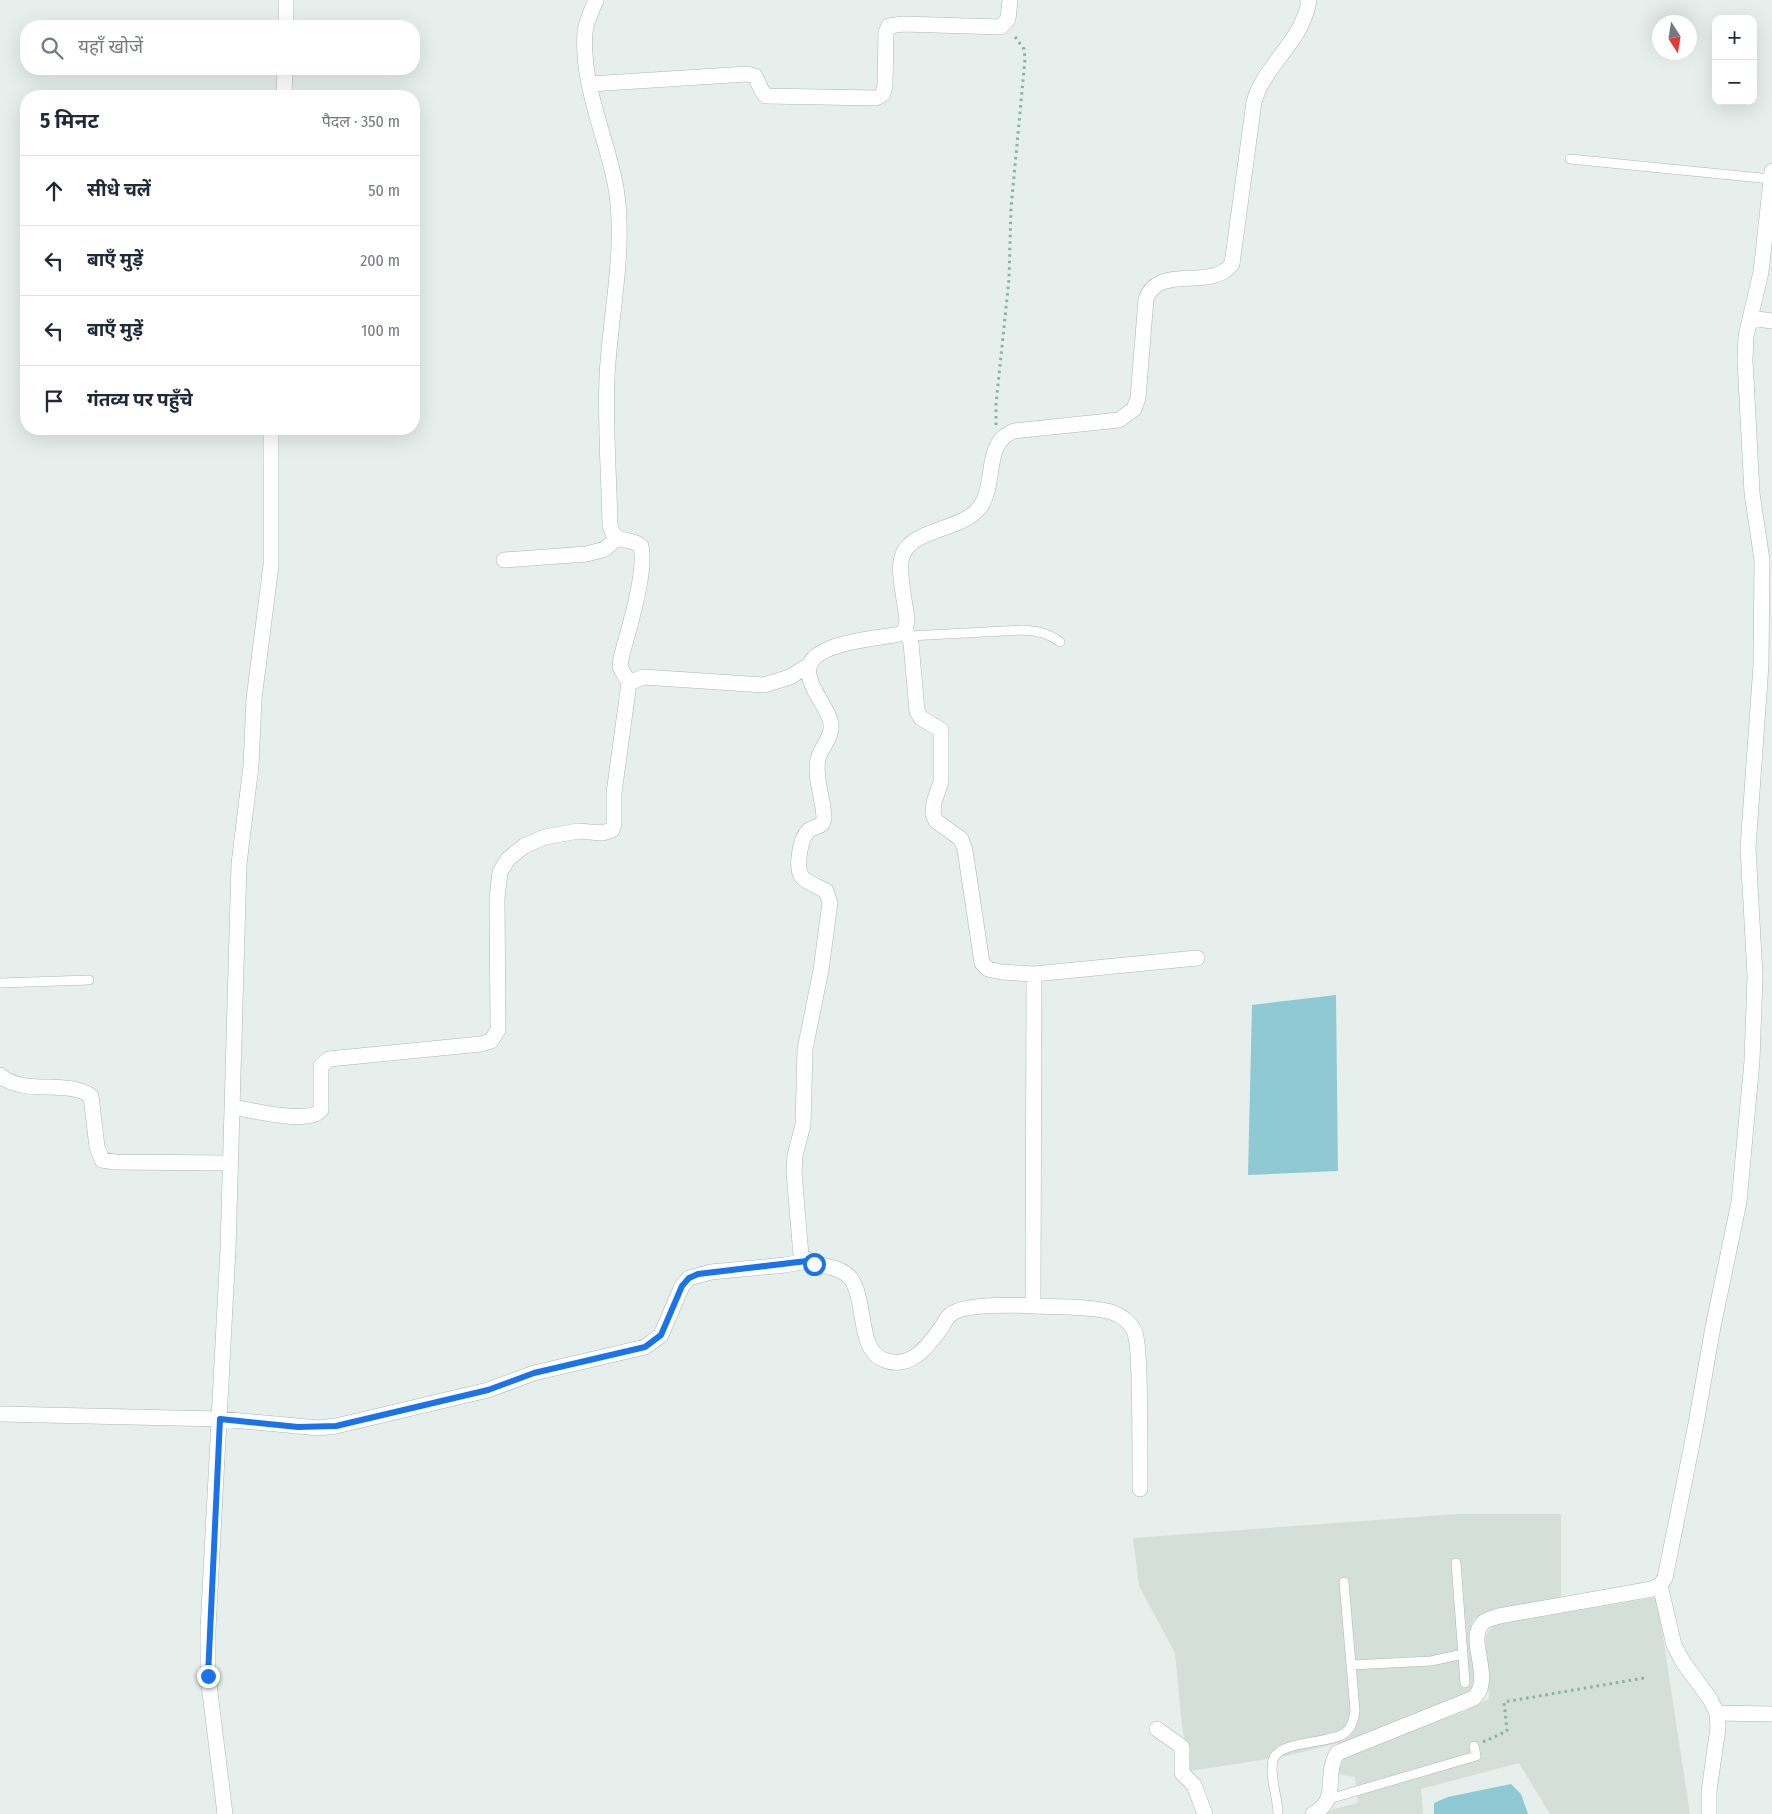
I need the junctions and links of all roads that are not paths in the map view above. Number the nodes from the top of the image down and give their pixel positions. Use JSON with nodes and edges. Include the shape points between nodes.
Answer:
{"nodes":[{"id":1,"x":286,"y":0,"type":"edge"},
{"id":2,"x":596,"y":0,"type":"edge"},
{"id":3,"x":1010,"y":0,"type":"edge"},
{"id":4,"x":1309,"y":0,"type":"edge"},
{"id":5,"x":286,"y":20,"type":"edge"},
{"id":6,"x":285,"y":75,"type":"edge"},
{"id":7,"x":590,"y":84,"type":"junction"},
{"id":8,"x":284,"y":90,"type":"edge"},
{"id":9,"x":1570,"y":159,"type":"dead end"},
{"id":10,"x":1772,"y":175,"type":"edge"},
{"id":11,"x":1751,"y":318,"type":"junction"},
{"id":12,"x":1772,"y":321,"type":"edge"},
{"id":13,"x":271,"y":435,"type":"edge"},
{"id":14,"x":617,"y":538,"type":"junction"},
{"id":15,"x":504,"y":560,"type":"dead end"},
{"id":16,"x":907,"y":633,"type":"junction"},
{"id":17,"x":1060,"y":642,"type":"dead end"},
{"id":18,"x":809,"y":665,"type":"junction"},
{"id":19,"x":629,"y":683,"type":"junction"},
{"id":20,"x":1197,"y":958,"type":"dead end"},
{"id":21,"x":1034,"y":974,"type":"junction"},
{"id":22,"x":89,"y":980,"type":"dead end"},
{"id":23,"x":0,"y":983,"type":"edge"},
{"id":24,"x":0,"y":1075,"type":"edge"},
{"id":25,"x":232,"y":1107,"type":"junction"},
{"id":26,"x":229,"y":1163,"type":"junction"},
{"id":27,"x":807,"y":1261,"type":"junction"},
{"id":28,"x":1033,"y":1305,"type":"junction"},
{"id":29,"x":0,"y":1414,"type":"edge"},
{"id":30,"x":220,"y":1419,"type":"junction"},
{"id":31,"x":1140,"y":1489,"type":"dead end"},
{"id":32,"x":1456,"y":1563,"type":"dead end"},
{"id":33,"x":1344,"y":1582,"type":"dead end"},
{"id":34,"x":1660,"y":1585,"type":"junction"},
{"id":35,"x":1463,"y":1654,"type":"junction"},
{"id":36,"x":1351,"y":1665,"type":"junction"},
{"id":37,"x":1466,"y":1684,"type":"dead end"},
{"id":38,"x":1717,"y":1713,"type":"junction"},
{"id":39,"x":1772,"y":1714,"type":"edge"},
{"id":40,"x":1157,"y":1730,"type":"dead end"},
{"id":41,"x":1474,"y":1746,"type":"road end"},
{"id":42,"x":1329,"y":1799,"type":"junction"},
{"id":43,"x":225,"y":1814,"type":"edge"},
{"id":44,"x":1205,"y":1814,"type":"edge"},
{"id":45,"x":1278,"y":1814,"type":"edge"},
{"id":46,"x":1313,"y":1814,"type":"edge"},
{"id":47,"x":1709,"y":1814,"type":"edge"}],
"edges":[{"from":1,"to":5,"type":"street"},
{"from":2,"to":7,"type":"street","via":[[585,31]]},
{"from":3,"to":7,"type":"street","via":[[1006,24],[994,28],[889,26],[886,32],[885,85],[883,94],[876,98],[766,96],[755,76],[747,74]]},
{"from":4,"to":16,"type":"street","via":[[1301,27],[1258,86],[1232,264],[1227,271],[1216,276],[1162,282],[1149,290],[1134,410],[1119,420],[1014,431],[998,440],[987,491],[980,507],[971,515],[914,541],[902,557],[900,566]]},
{"from":6,"to":8,"type":"street"},
{"from":7,"to":14,"type":"street","via":[[620,219],[620,253],[607,377],[610,525],[612,534]]},
{"from":9,"to":10,"type":"lane"},
{"from":10,"to":11,"type":"street","via":[[1761,272]]},
{"from":11,"to":12,"type":"street"},
{"from":11,"to":34,"type":"street","via":[[1746,344],[1745,389],[1752,494],[1762,560],[1761,665],[1748,848],[1755,976],[1752,1061],[1739,1202],[1670,1558]]},
{"from":13,"to":25,"type":"street","via":[[271,565],[254,699],[251,766],[239,864]]},
{"from":14,"to":15,"type":"street","via":[[605,549],[587,554]]},
{"from":14,"to":19,"type":"street","via":[[636,542],[642,552],[640,576],[620,667]]},
{"from":16,"to":17,"type":"lane","via":[[1040,631]]},
{"from":16,"to":18,"type":"street","via":[[826,648],[813,657]]},
{"from":16,"to":21,"type":"street","via":[[917,711],[921,718],[941,730],[941,782],[933,814],[936,821],[960,839],[965,850],[982,963],[988,969],[1001,972]]},
{"from":18,"to":19,"type":"street","via":[[790,677],[764,685],[643,677]]},
{"from":18,"to":27,"type":"street","via":[[810,679],[830,720],[831,729],[818,760],[824,819],[822,824],[808,831],[799,857],[800,876],[826,891],[830,903],[805,1049],[803,1125],[795,1155],[800,1248]]},
{"from":19,"to":25,"type":"street","via":[[612,830],[602,833],[578,831],[545,837],[524,846],[508,859],[500,872],[497,883],[496,1036],[481,1044],[329,1059],[321,1066],[321,1110],[313,1116],[286,1116]]},
{"from":20,"to":21,"type":"street"},
{"from":21,"to":28,"type":"street"},
{"from":22,"to":23,"type":"lane"},
{"from":24,"to":26,"type":"street","via":[[13,1083],[80,1091],[91,1096],[97,1147],[102,1160]]},
{"from":25,"to":26,"type":"street"},
{"from":26,"to":30,"type":"street"},
{"from":27,"to":28,"type":"street","via":[[840,1270],[850,1279],[860,1300],[868,1343],[874,1354],[885,1360],[902,1362],[916,1358],[949,1315],[963,1308]]},
{"from":27,"to":30,"type":"street","via":[[698,1274],[682,1286],[661,1335],[645,1347],[534,1373],[488,1390],[319,1428]]},
{"from":28,"to":31,"type":"street","via":[[1114,1313],[1127,1320],[1134,1330],[1138,1353]]},
{"from":29,"to":30,"type":"street"},
{"from":30,"to":43,"type":"street","via":[[208,1676]]},
{"from":32,"to":35,"type":"lane"},
{"from":33,"to":36,"type":"lane"},
{"from":34,"to":38,"type":"street","via":[[1674,1645]]},
{"from":34,"to":42,"type":"street","via":[[1484,1621],[1478,1628],[1477,1637],[1482,1681],[1474,1698],[1337,1753],[1331,1763]]},
{"from":35,"to":36,"type":"lane","via":[[1431,1660]]},
{"from":35,"to":37,"type":"lane"},
{"from":36,"to":45,"type":"lane","via":[[1355,1711],[1353,1723],[1346,1732],[1277,1753],[1274,1760]]},
{"from":38,"to":39,"type":"street"},
{"from":38,"to":47,"type":"street"},
{"from":40,"to":44,"type":"street","via":[[1182,1747],[1182,1773],[1194,1785]]},
{"from":41,"to":42,"type":"lane","via":[[1476,1756]]},
{"from":42,"to":46,"type":"street","via":[[1324,1808]]}]}
